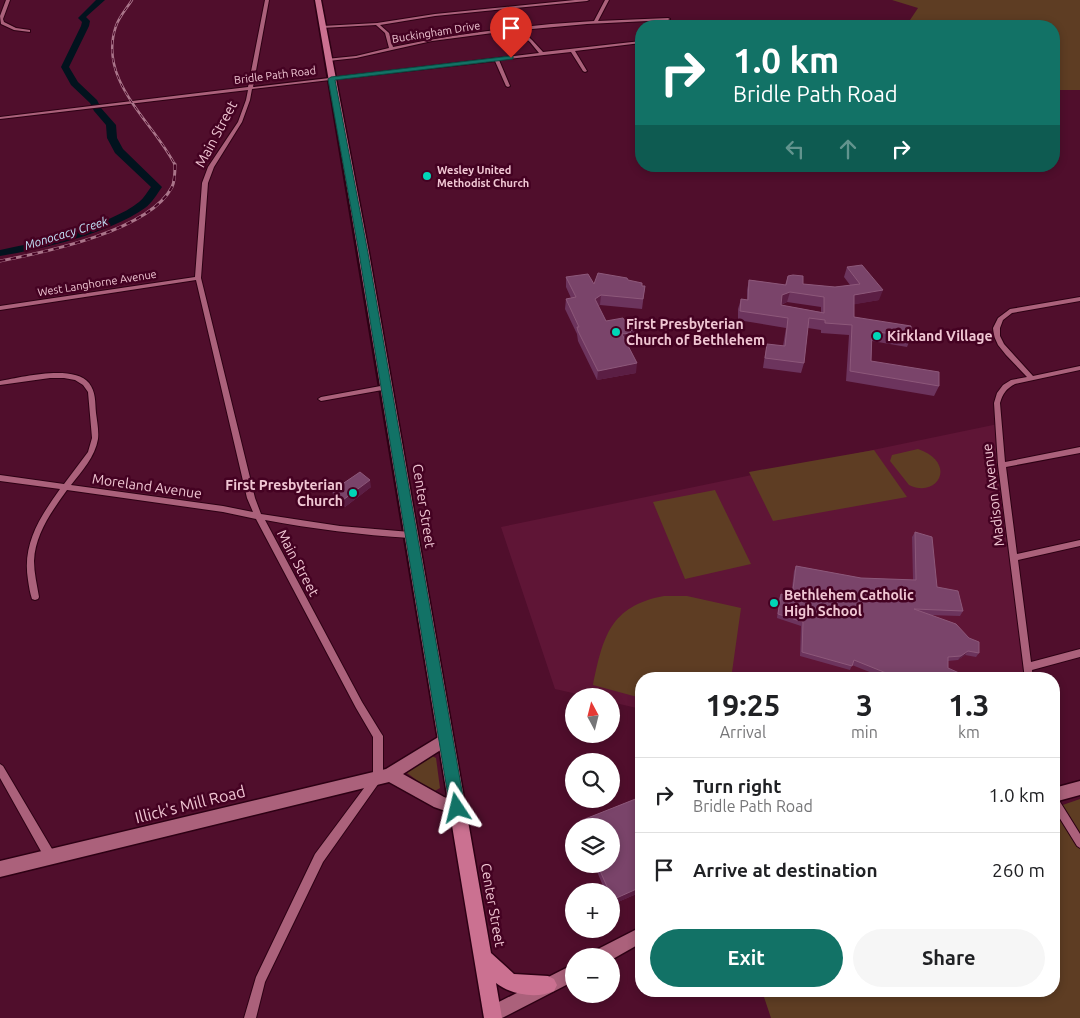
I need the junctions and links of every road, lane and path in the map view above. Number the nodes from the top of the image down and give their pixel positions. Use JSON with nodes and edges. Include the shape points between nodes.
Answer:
{"nodes":[{"id":1,"x":8,"y":0,"type":"edge"},
{"id":2,"x":267,"y":0,"type":"edge"},
{"id":3,"x":318,"y":0,"type":"edge"},
{"id":4,"x":587,"y":0,"type":"edge"},
{"id":5,"x":607,"y":0,"type":"edge"},
{"id":6,"x":668,"y":19,"type":"dead end"},
{"id":7,"x":635,"y":20,"type":"edge"},
{"id":8,"x":644,"y":20,"type":"edge"},
{"id":9,"x":596,"y":22,"type":"junction"},
{"id":10,"x":377,"y":24,"type":"junction"},
{"id":11,"x":322,"y":27,"type":"junction"},
{"id":12,"x":517,"y":29,"type":"junction"},
{"id":13,"x":29,"y":31,"type":"dead end"},
{"id":14,"x":635,"y":43,"type":"edge"},
{"id":15,"x":391,"y":48,"type":"junction"},
{"id":16,"x":572,"y":50,"type":"junction"},
{"id":17,"x":542,"y":54,"type":"junction"},
{"id":18,"x":496,"y":59,"type":"junction"},
{"id":19,"x":328,"y":60,"type":"junction"},
{"id":20,"x":585,"y":70,"type":"dead end"},
{"id":21,"x":331,"y":79,"type":"junction"},
{"id":22,"x":508,"y":86,"type":"dead end"},
{"id":23,"x":252,"y":88,"type":"junction"},
{"id":24,"x":0,"y":118,"type":"edge"},
{"id":25,"x":198,"y":278,"type":"junction"},
{"id":26,"x":1080,"y":299,"type":"edge"},
{"id":27,"x":0,"y":308,"type":"edge"},
{"id":28,"x":1080,"y":368,"type":"edge"},
{"id":29,"x":1032,"y":377,"type":"junction"},
{"id":30,"x":0,"y":383,"type":"edge"},
{"id":31,"x":386,"y":387,"type":"junction"},
{"id":32,"x":321,"y":399,"type":"dead end"},
{"id":33,"x":1080,"y":450,"type":"edge"},
{"id":34,"x":1002,"y":465,"type":"junction"},
{"id":35,"x":0,"y":478,"type":"edge"},
{"id":36,"x":66,"y":487,"type":"junction"},
{"id":37,"x":259,"y":517,"type":"junction"},
{"id":38,"x":410,"y":535,"type":"junction"},
{"id":39,"x":1080,"y":543,"type":"edge"},
{"id":40,"x":1014,"y":558,"type":"junction"},
{"id":41,"x":35,"y":597,"type":"dead end"},
{"id":42,"x":1080,"y":654,"type":"edge"},
{"id":43,"x":1028,"y":667,"type":"junction"},
{"id":44,"x":1029,"y":672,"type":"edge"},
{"id":45,"x":445,"y":739,"type":"junction"},
{"id":46,"x":0,"y":769,"type":"edge"},
{"id":47,"x":384,"y":776,"type":"junction"},
{"id":48,"x":1080,"y":788,"type":"edge"},
{"id":49,"x":1060,"y":793,"type":"edge"},
{"id":50,"x":457,"y":808,"type":"junction"},
{"id":51,"x":1060,"y":810,"type":"edge"},
{"id":52,"x":1080,"y":843,"type":"edge"},
{"id":53,"x":51,"y":858,"type":"junction"},
{"id":54,"x":0,"y":869,"type":"edge"},
{"id":55,"x":635,"y":938,"type":"edge"},
{"id":56,"x":617,"y":948,"type":"edge"},
{"id":57,"x":483,"y":958,"type":"junction"},
{"id":58,"x":565,"y":977,"type":"edge"},
{"id":59,"x":548,"y":986,"type":"junction"},
{"id":60,"x":490,"y":1016,"type":"edge"},
{"id":61,"x":250,"y":1018,"type":"edge"}],
"edges":[{"from":1,"to":13,"type":"street","via":[[2,23],[15,30]]},
{"from":2,"to":23,"type":"street","name":"Main Street"},
{"from":3,"to":11,"type":"main road","name":"Center Street"},
{"from":4,"to":10,"type":"street"},
{"from":5,"to":9,"type":"street"},
{"from":6,"to":8,"type":"street","name":"Buckingham Drive"},
{"from":7,"to":9,"type":"street","name":"Buckingham Drive"},
{"from":9,"to":12,"type":"street","name":"Buckingham Drive"},
{"from":10,"to":11,"type":"street"},
{"from":10,"to":15,"type":"street","via":[[387,33]]},
{"from":11,"to":19,"type":"main road","name":"Center Street"},
{"from":12,"to":15,"type":"street","name":"Buckingham Drive"},
{"from":12,"to":17,"type":"street"},
{"from":14,"to":16,"type":"street","name":"Bridle Path Road"},
{"from":15,"to":19,"type":"street","name":"Buckingham Drive"},
{"from":16,"to":17,"type":"street","name":"Bridle Path Road"},
{"from":16,"to":20,"type":"street"},
{"from":17,"to":18,"type":"street","name":"Bridle Path Road"},
{"from":18,"to":21,"type":"street","name":"Bridle Path Road"},
{"from":18,"to":22,"type":"street"},
{"from":19,"to":21,"type":"main road","name":"Center Street"},
{"from":21,"to":23,"type":"street","name":"Bridle Path Road"},
{"from":21,"to":31,"type":"main road","name":"Center Street"},
{"from":23,"to":24,"type":"street","name":"Bridle Path Road"},
{"from":23,"to":25,"type":"street","name":"Main Street","via":[[240,122],[211,167],[205,183]]},
{"from":25,"to":27,"type":"street","name":"West Langhorne Avenue"},
{"from":25,"to":37,"type":"street","name":"Main Street","via":[[246,485]]},
{"from":26,"to":29,"type":"street","via":[[1010,312],[997,323],[995,333],[1000,342]]},
{"from":28,"to":29,"type":"street","name":"Madison Avenue"},
{"from":29,"to":34,"type":"street","name":"Madison Avenue","via":[[1013,382],[1000,393],[997,403]]},
{"from":30,"to":36,"type":"street","via":[[54,374],[73,377],[90,387],[95,438],[90,453]]},
{"from":31,"to":32,"type":"street"},
{"from":31,"to":38,"type":"main road","name":"Center Street"},
{"from":33,"to":34,"type":"street"},
{"from":34,"to":40,"type":"street","name":"Madison Avenue"},
{"from":35,"to":36,"type":"street","name":"Moreland Avenue"},
{"from":36,"to":37,"type":"street","name":"Moreland Avenue"},
{"from":36,"to":41,"type":"street","via":[[33,544],[30,565]]},
{"from":37,"to":38,"type":"street","name":"Moreland Avenue"},
{"from":37,"to":47,"type":"street","name":"Main Street","via":[[378,736]]},
{"from":38,"to":45,"type":"main road","name":"Center Street"},
{"from":39,"to":40,"type":"street"},
{"from":40,"to":43,"type":"street","name":"Madison Avenue"},
{"from":42,"to":43,"type":"street"},
{"from":43,"to":44,"type":"street","name":"Madison Avenue"},
{"from":45,"to":47,"type":"street","name":"Illick's Mill Road"},
{"from":45,"to":50,"type":"main road","name":"Center Street"},
{"from":46,"to":53,"type":"street"},
{"from":47,"to":50,"type":"street","via":[[406,782],[440,804]]},
{"from":47,"to":53,"type":"street","name":"Illick's Mill Road"},
{"from":47,"to":61,"type":"street","via":[[319,858],[260,981]]},
{"from":48,"to":49,"type":"street"},
{"from":50,"to":57,"type":"main road","name":"Center Street"},
{"from":51,"to":52,"type":"street"},
{"from":53,"to":54,"type":"street","name":"Illick's Mill Road"},
{"from":55,"to":56,"type":"street"},
{"from":57,"to":59,"type":"main road","via":[[512,984]]},
{"from":57,"to":60,"type":"main road","name":"Center Street"},
{"from":58,"to":59,"type":"street"},
{"from":59,"to":60,"type":"street"}]}
